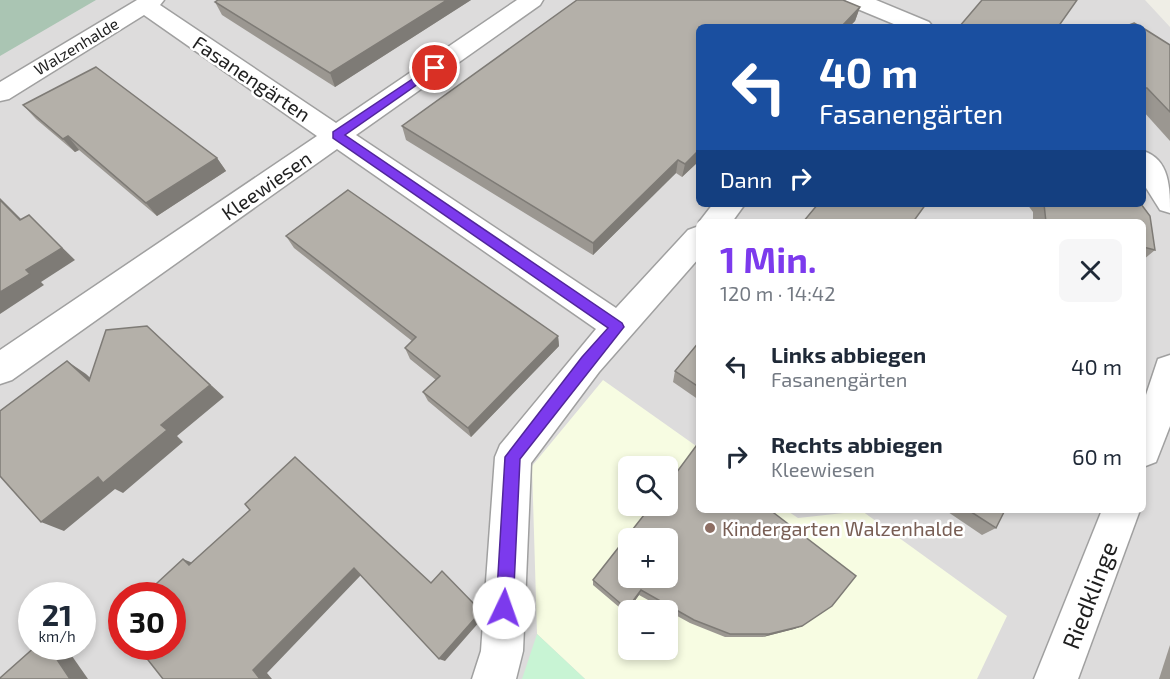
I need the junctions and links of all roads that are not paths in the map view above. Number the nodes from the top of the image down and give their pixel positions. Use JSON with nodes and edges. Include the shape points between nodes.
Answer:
{"nodes":[{"id":1,"x":532,"y":0,"type":"edge"},
{"id":2,"x":862,"y":1,"type":"edge"},
{"id":3,"x":149,"y":2,"type":"edge"},
{"id":4,"x":906,"y":24,"type":"edge"},
{"id":5,"x":0,"y":93,"type":"edge"},
{"id":6,"x":337,"y":135,"type":"junction"},
{"id":7,"x":1146,"y":166,"type":"edge"},
{"id":8,"x":1170,"y":202,"type":"edge"},
{"id":9,"x":728,"y":207,"type":"edge"},
{"id":10,"x":717,"y":219,"type":"edge"},
{"id":11,"x":696,"y":241,"type":"edge"},
{"id":12,"x":618,"y":327,"type":"junction"},
{"id":13,"x":0,"y":369,"type":"edge"},
{"id":14,"x":1170,"y":370,"type":"edge"},
{"id":15,"x":1146,"y":441,"type":"edge"},
{"id":16,"x":1119,"y":513,"type":"edge"},
{"id":17,"x":494,"y":679,"type":"edge"},
{"id":18,"x":1056,"y":679,"type":"edge"}],
"edges":[{"from":1,"to":6,"type":"street","name":"Kleewiesen"},
{"from":2,"to":4,"type":"street"},
{"from":3,"to":5,"type":"street","name":"Walzenhalde"},
{"from":3,"to":6,"type":"street","name":"Fasanengärten"},
{"from":6,"to":12,"type":"street","name":"Fasanengärten"},
{"from":6,"to":13,"type":"street","name":"Kleewiesen"},
{"from":7,"to":8,"type":"street"},
{"from":9,"to":10,"type":"street"},
{"from":11,"to":12,"type":"street"},
{"from":12,"to":17,"type":"street","via":[[513,457],[502,651]]},
{"from":14,"to":15,"type":"street"},
{"from":16,"to":18,"type":"street","name":"Riedklinge"}]}
